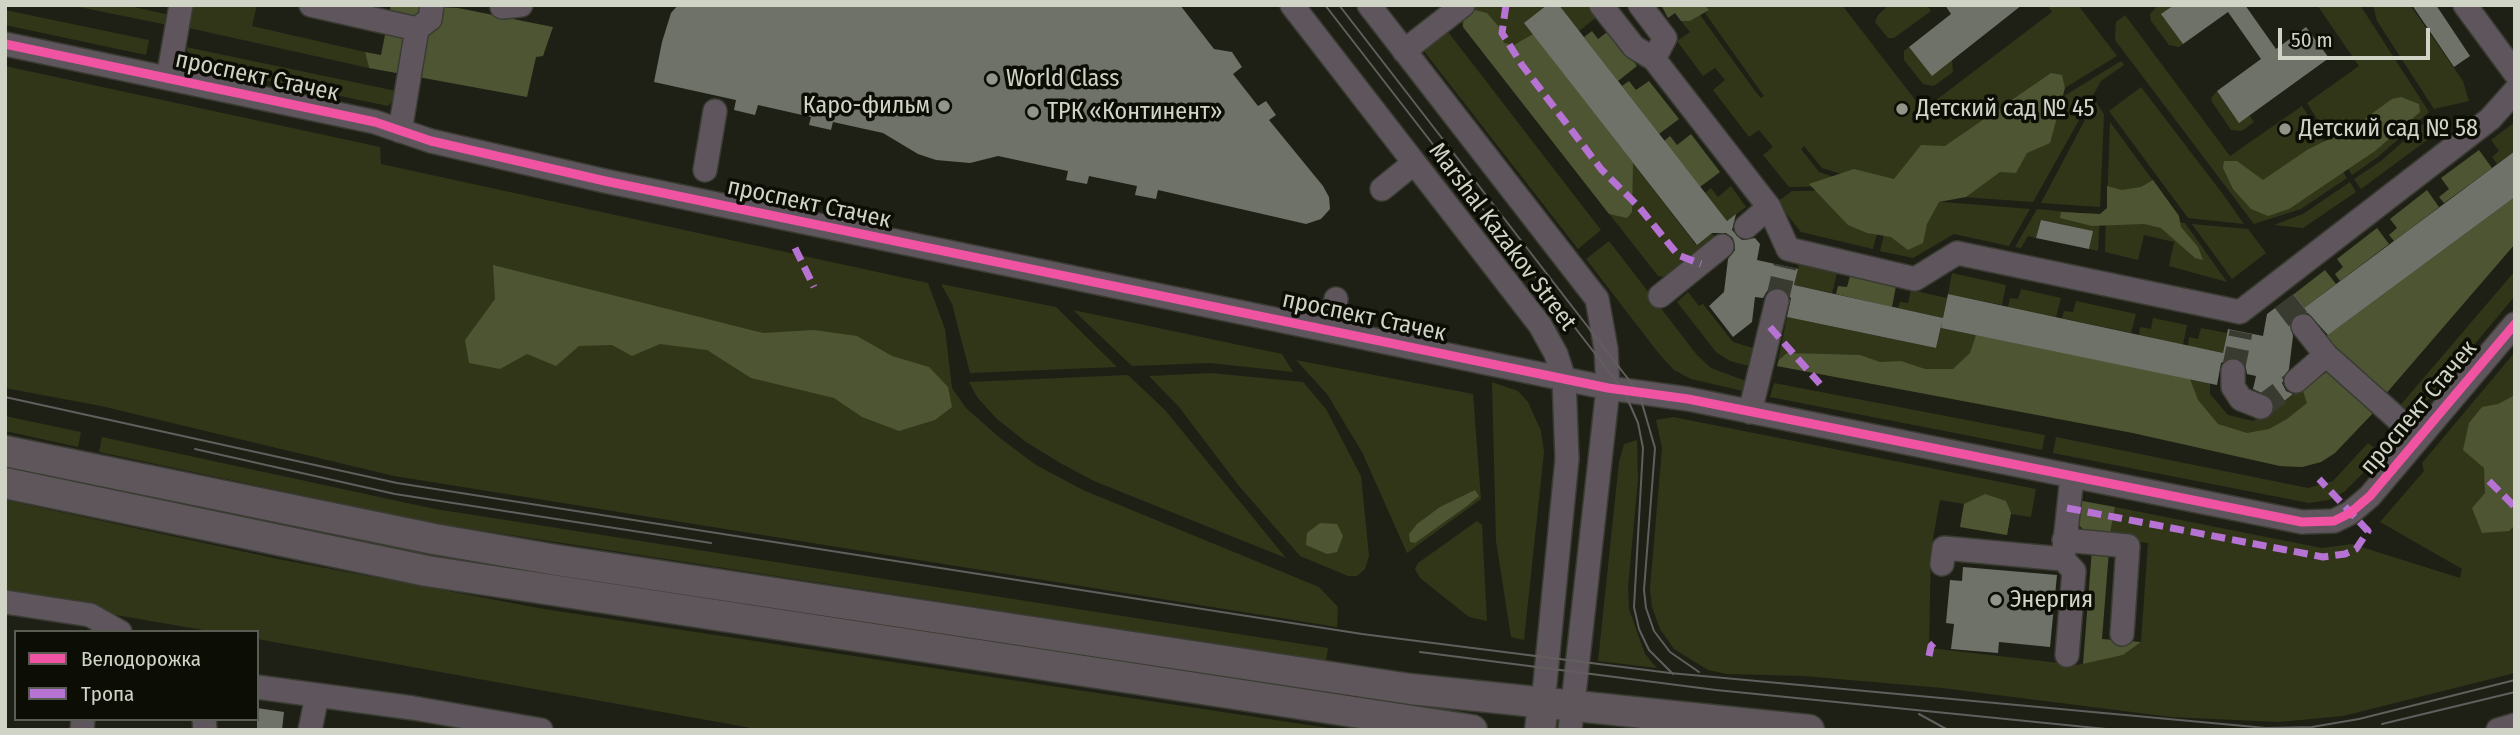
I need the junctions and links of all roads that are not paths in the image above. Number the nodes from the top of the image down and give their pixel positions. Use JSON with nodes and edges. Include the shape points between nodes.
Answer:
{"nodes":[{"id":1,"x":181,"y":5,"type":"edge"},
{"id":2,"x":311,"y":5,"type":"edge"},
{"id":3,"x":432,"y":5,"type":"edge"},
{"id":4,"x":1292,"y":5,"type":"edge"},
{"id":5,"x":1369,"y":5,"type":"edge"},
{"id":6,"x":1463,"y":5,"type":"edge"},
{"id":7,"x":1601,"y":5,"type":"edge"},
{"id":8,"x":1640,"y":5,"type":"edge"},
{"id":9,"x":2465,"y":5,"type":"edge"},
{"id":10,"x":417,"y":29,"type":"junction"},
{"id":11,"x":5,"y":44,"type":"edge"},
{"id":12,"x":1404,"y":51,"type":"junction"},
{"id":13,"x":1654,"y":59,"type":"junction"},
{"id":14,"x":168,"y":78,"type":"junction"},
{"id":15,"x":2514,"y":89,"type":"edge"},
{"id":16,"x":715,"y":111,"type":"dead end"},
{"id":17,"x":400,"y":131,"type":"junction"},
{"id":18,"x":1414,"y":163,"type":"junction"},
{"id":19,"x":705,"y":170,"type":"dead end"},
{"id":20,"x":1382,"y":189,"type":"dead end"},
{"id":21,"x":1769,"y":207,"type":"junction"},
{"id":22,"x":1746,"y":227,"type":"dead end"},
{"id":23,"x":1722,"y":246,"type":"dead end"},
{"id":24,"x":1661,"y":296,"type":"dead end"},
{"id":25,"x":1336,"y":299,"type":"dead end"},
{"id":26,"x":1777,"y":300,"type":"tunnel mouth"},
{"id":27,"x":2515,"y":324,"type":"edge"},
{"id":28,"x":2303,"y":326,"type":"tunnel mouth"},
{"id":29,"x":1331,"y":330,"type":"junction"},
{"id":30,"x":2326,"y":355,"type":"junction"},
{"id":31,"x":2233,"y":371,"type":"tunnel mouth"},
{"id":32,"x":1564,"y":379,"type":"junction"},
{"id":33,"x":2296,"y":381,"type":"tunnel mouth"},
{"id":34,"x":1608,"y":388,"type":"junction"},
{"id":35,"x":2261,"y":407,"type":"dead end"},
{"id":36,"x":1750,"y":412,"type":"junction"},
{"id":37,"x":2420,"y":438,"type":"junction"},
{"id":38,"x":5,"y":451,"type":"edge"},
{"id":39,"x":2072,"y":477,"type":"junction"},
{"id":40,"x":5,"y":483,"type":"edge"},
{"id":41,"x":2063,"y":549,"type":"junction"},
{"id":42,"x":1942,"y":564,"type":"dead end"},
{"id":43,"x":5,"y":601,"type":"edge"},
{"id":44,"x":109,"y":629,"type":"edge"},
{"id":45,"x":2122,"y":634,"type":"dead end"},
{"id":46,"x":2067,"y":655,"type":"dead end"},
{"id":47,"x":259,"y":687,"type":"edge"},
{"id":48,"x":317,"y":696,"type":"junction"},
{"id":49,"x":1542,"y":717,"type":"edge"},
{"id":50,"x":1572,"y":718,"type":"edge"},
{"id":51,"x":2515,"y":725,"type":"edge"},
{"id":52,"x":527,"y":729,"type":"edge"},
{"id":53,"x":310,"y":730,"type":"edge"},
{"id":54,"x":1472,"y":730,"type":"edge"},
{"id":55,"x":1809,"y":730,"type":"edge"},
{"id":56,"x":2498,"y":730,"type":"edge"}],
"edges":[{"from":1,"to":14,"type":"street"},
{"from":2,"to":10,"type":"street"},
{"from":3,"to":10,"type":"street","via":[[430,19]]},
{"from":4,"to":18,"type":"street","name":"Marshal Kazakov Street"},
{"from":5,"to":12,"type":"street","name":"Marshal Kazakov Street"},
{"from":6,"to":12,"type":"street"},
{"from":7,"to":13,"type":"street","via":[[1634,47]]},
{"from":8,"to":13,"type":"street","via":[[1665,38]]},
{"from":9,"to":15,"type":"street"},
{"from":10,"to":17,"type":"street"},
{"from":11,"to":14,"type":"street","name":"проспект Стачек"},
{"from":12,"to":34,"type":"street","name":"Marshal Kazakov Street","via":[[1597,299]]},
{"from":13,"to":21,"type":"street"},
{"from":14,"to":17,"type":"street","name":"проспект Стачек"},
{"from":15,"to":21,"type":"street","via":[[2490,119],[2241,322],[1957,253],[1915,279],[1786,257]]},
{"from":16,"to":19,"type":"street"},
{"from":17,"to":29,"type":"street","name":"проспект Стачек","via":[[605,181]]},
{"from":18,"to":20,"type":"street"},
{"from":18,"to":32,"type":"street","name":"Marshal Kazakov Street","via":[[1539,325]]},
{"from":21,"to":22,"type":"street"},
{"from":23,"to":24,"type":"street"},
{"from":25,"to":29,"type":"street"},
{"from":26,"to":36,"type":"street"},
{"from":27,"to":37,"type":"street","name":"проспект Стачек"},
{"from":28,"to":30,"type":"street"},
{"from":29,"to":32,"type":"street","name":"проспект Стачек"},
{"from":30,"to":33,"type":"street"},
{"from":30,"to":37,"type":"street"},
{"from":31,"to":35,"type":"street","via":[[2241,399]]},
{"from":32,"to":34,"type":"street","name":"проспект Стачек"},
{"from":32,"to":49,"type":"street","name":"Marshal Kazakov Street","via":[[1567,459]]},
{"from":34,"to":36,"type":"street","name":"проспект Стачек"},
{"from":34,"to":50,"type":"street","name":"Marshal Kazakov Street"},
{"from":36,"to":39,"type":"street","name":"проспект Стачек"},
{"from":37,"to":39,"type":"street","name":"проспект Стачек","via":[[2370,496],[2334,520],[2302,522]]},
{"from":38,"to":49,"type":"main road","via":[[433,539],[1410,689]]},
{"from":39,"to":41,"type":"street"},
{"from":40,"to":54,"type":"main road","via":[[428,571]]},
{"from":41,"to":42,"type":"street","via":[[1944,548]]},
{"from":41,"to":45,"type":"street","via":[[2128,546]]},
{"from":41,"to":46,"type":"street","via":[[2074,571]]},
{"from":43,"to":44,"type":"street","via":[[90,615]]},
{"from":47,"to":48,"type":"street"},
{"from":48,"to":52,"type":"street"},
{"from":48,"to":53,"type":"street"},
{"from":49,"to":50,"type":"main road"},
{"from":50,"to":55,"type":"main road"},
{"from":51,"to":56,"type":"street"}]}
